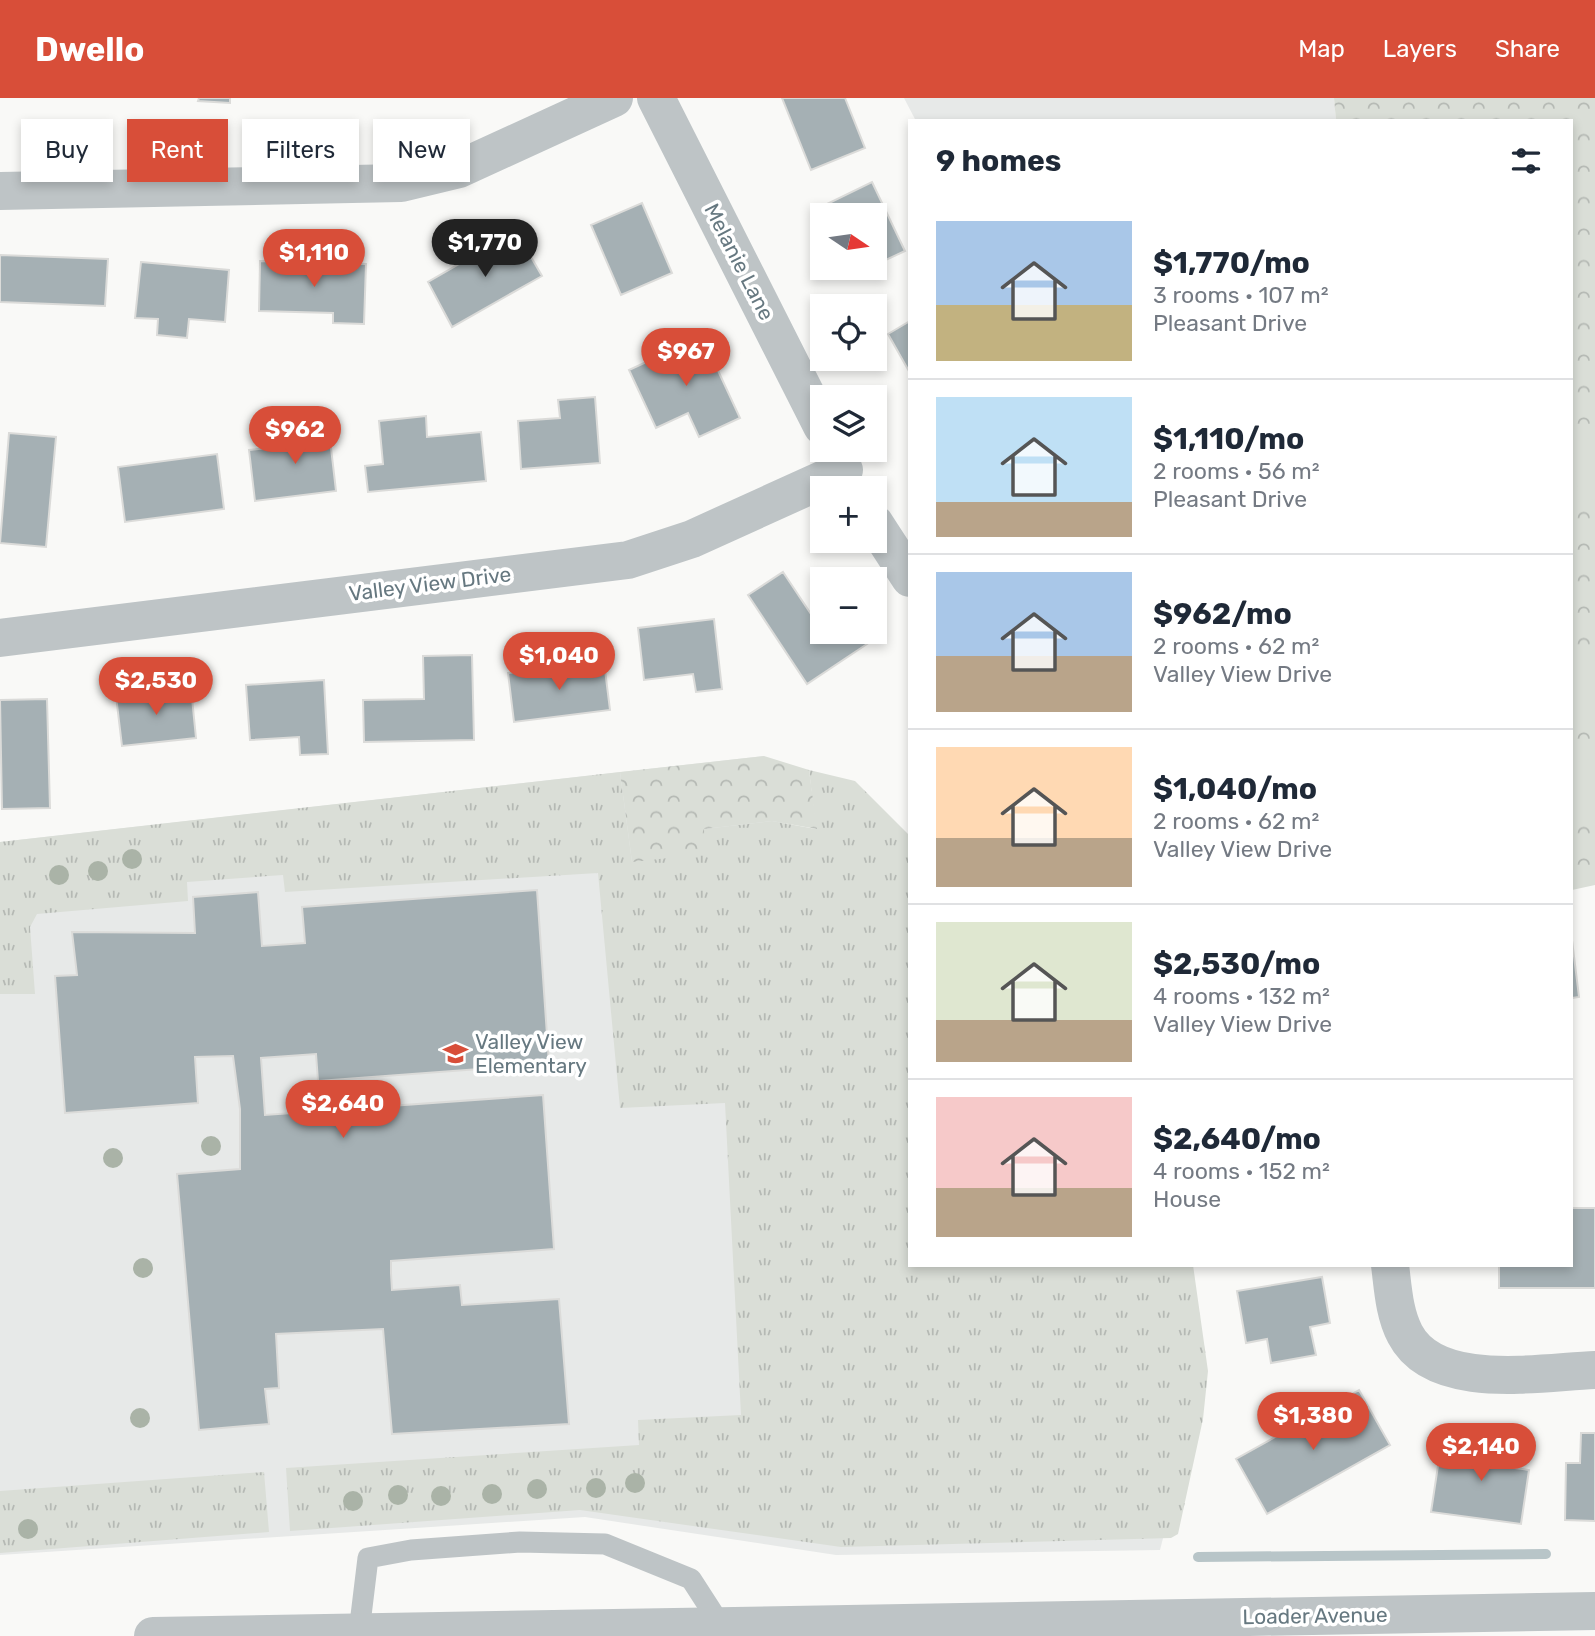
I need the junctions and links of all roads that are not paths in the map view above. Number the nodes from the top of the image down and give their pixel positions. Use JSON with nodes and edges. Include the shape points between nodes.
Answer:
{"nodes":[{"id":1,"x":614,"y":98,"type":"edge"},
{"id":2,"x":656,"y":98,"type":"edge"},
{"id":3,"x":0,"y":191,"type":"edge"},
{"id":4,"x":810,"y":402,"type":"edge"},
{"id":5,"x":844,"y":469,"type":"edge"},
{"id":6,"x":887,"y":543,"type":"edge"},
{"id":7,"x":908,"y":575,"type":"edge"},
{"id":8,"x":0,"y":638,"type":"edge"},
{"id":9,"x":1390,"y":1267,"type":"edge"},
{"id":10,"x":1595,"y":1370,"type":"edge"},
{"id":11,"x":1595,"y":1611,"type":"edge"},
{"id":12,"x":722,"y":1627,"type":"junction"},
{"id":13,"x":1118,"y":1628,"type":"edge"},
{"id":14,"x":359,"y":1634,"type":"edge"},
{"id":15,"x":153,"y":1636,"type":"edge"}],
"edges":[{"from":1,"to":3,"type":"street","via":[[459,169],[401,183]]},
{"from":2,"to":4,"type":"street","name":"Melanie Lane"},
{"from":5,"to":8,"type":"street","name":"Valley View Drive","via":[[692,539],[628,560]]},
{"from":6,"to":7,"type":"street"},
{"from":9,"to":10,"type":"street","via":[[1405,1334],[1418,1352],[1439,1367],[1465,1374]]},
{"from":11,"to":13,"type":"street","name":"Loader Avenue"},
{"from":12,"to":13,"type":"street","name":"Loader Avenue"},
{"from":12,"to":14,"type":"street","name":"Loader Avenue"},
{"from":12,"to":14,"type":"lane","via":[[691,1579],[605,1545],[520,1542],[368,1558]]},
{"from":14,"to":15,"type":"street","name":"Loader Avenue"}]}
